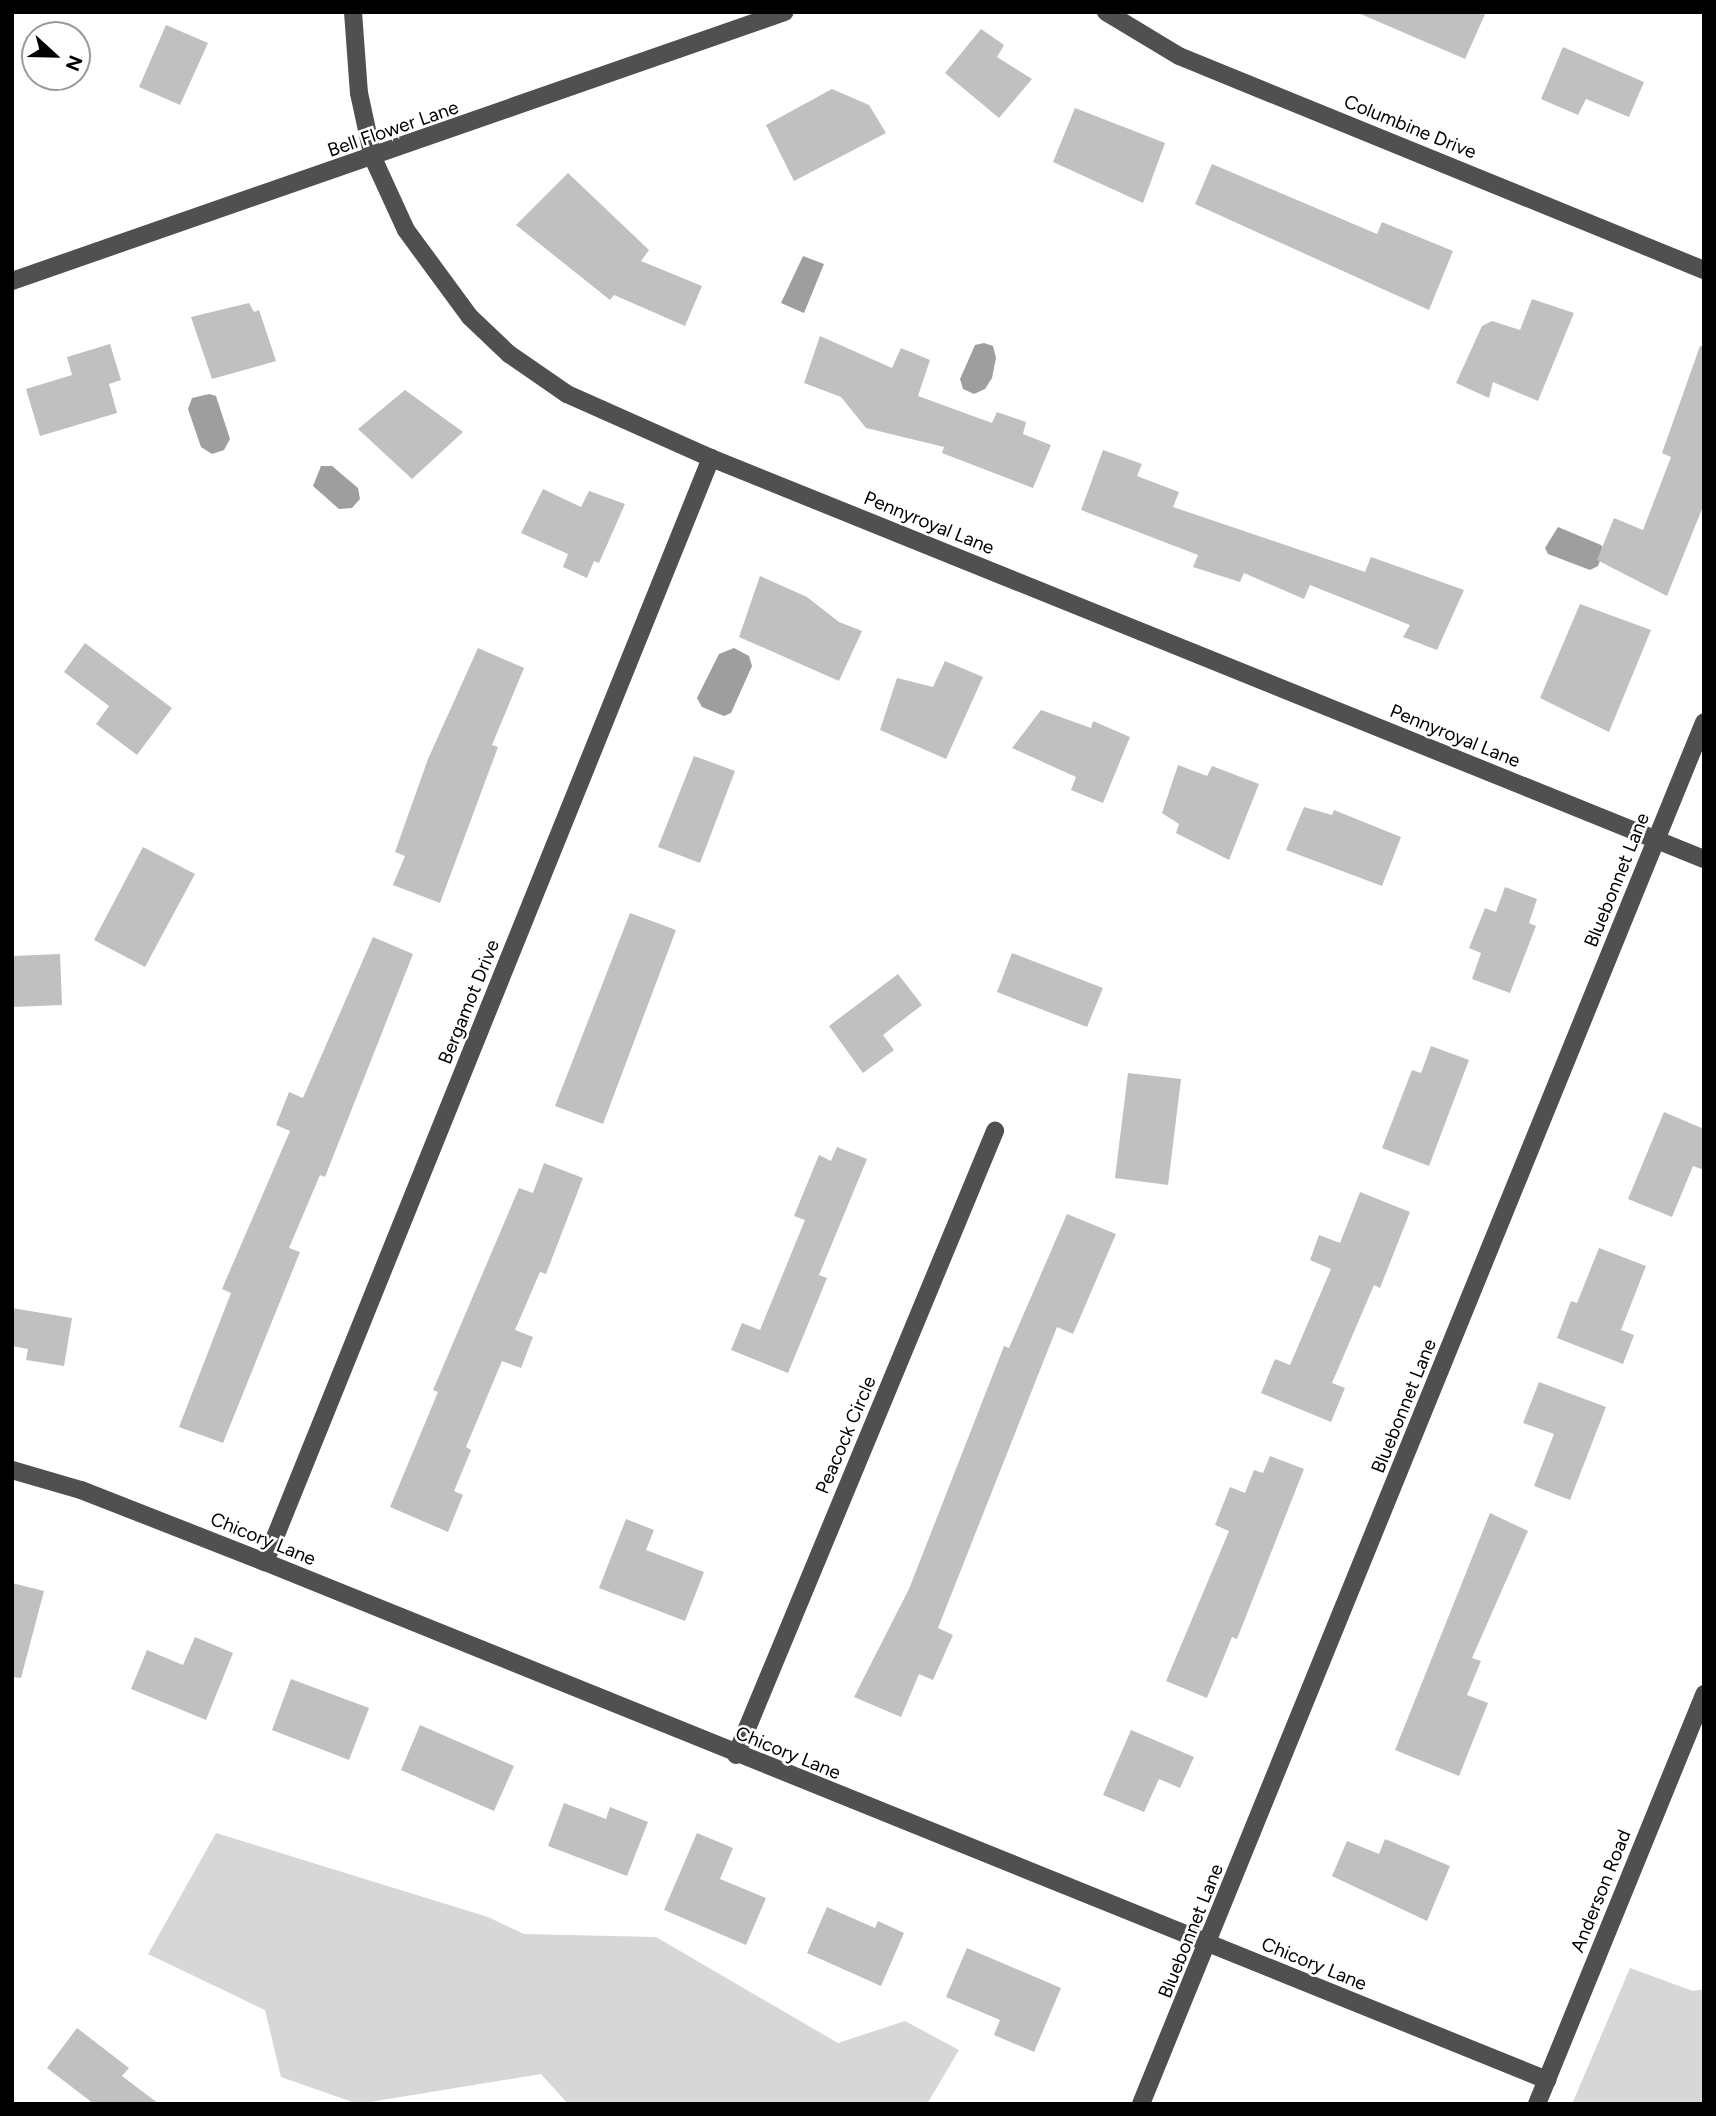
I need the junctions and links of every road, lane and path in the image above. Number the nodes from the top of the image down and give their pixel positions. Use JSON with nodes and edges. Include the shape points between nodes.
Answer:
{"nodes":[{"id":1,"x":353,"y":12,"type":"edge"},
{"id":2,"x":785,"y":12,"type":"edge"},
{"id":3,"x":1106,"y":12,"type":"edge"},
{"id":4,"x":373,"y":158,"type":"junction"},
{"id":5,"x":1704,"y":270,"type":"edge"},
{"id":6,"x":12,"y":281,"type":"edge"},
{"id":7,"x":711,"y":458,"type":"junction"},
{"id":8,"x":1704,"y":722,"type":"edge"},
{"id":9,"x":1656,"y":840,"type":"junction"},
{"id":10,"x":1704,"y":859,"type":"edge"},
{"id":11,"x":995,"y":1131,"type":"dead end"},
{"id":12,"x":12,"y":1470,"type":"edge"},
{"id":13,"x":265,"y":1562,"type":"junction"},
{"id":14,"x":1704,"y":1694,"type":"edge"},
{"id":15,"x":736,"y":1755,"type":"junction"},
{"id":16,"x":1208,"y":1945,"type":"junction"},
{"id":17,"x":1547,"y":2080,"type":"junction"},
{"id":18,"x":1141,"y":2104,"type":"edge"},
{"id":19,"x":1537,"y":2104,"type":"edge"}],
"edges":[{"from":1,"to":4,"type":"street","name":"Pennyroyal Lane","via":[[359,93]]},
{"from":2,"to":4,"type":"street","name":"Bell Flower Lane"},
{"from":3,"to":5,"type":"street","name":"Columbine Drive","via":[[1179,56]]},
{"from":4,"to":6,"type":"street","name":"Bell Flower Lane"},
{"from":4,"to":7,"type":"street","name":"Pennyroyal Lane","via":[[406,230],[443,286],[500,346],[567,394]]},
{"from":7,"to":9,"type":"street","name":"Pennyroyal Lane"},
{"from":7,"to":13,"type":"street","name":"Bergamot Drive"},
{"from":8,"to":9,"type":"street","name":"Bluebonnet Lane"},
{"from":9,"to":10,"type":"street","name":"Pennyroyal Lane"},
{"from":9,"to":16,"type":"street","name":"Bluebonnet Lane"},
{"from":11,"to":15,"type":"street","name":"Peacock Circle"},
{"from":12,"to":13,"type":"street","name":"Chicory Lane","via":[[81,1490]]},
{"from":13,"to":15,"type":"street","name":"Chicory Lane"},
{"from":14,"to":17,"type":"street","name":"Anderson Road"},
{"from":15,"to":16,"type":"street","name":"Chicory Lane"},
{"from":16,"to":17,"type":"street","name":"Chicory Lane"},
{"from":16,"to":18,"type":"street","name":"Bluebonnet Lane"},
{"from":17,"to":19,"type":"street","name":"Anderson Road"}]}
